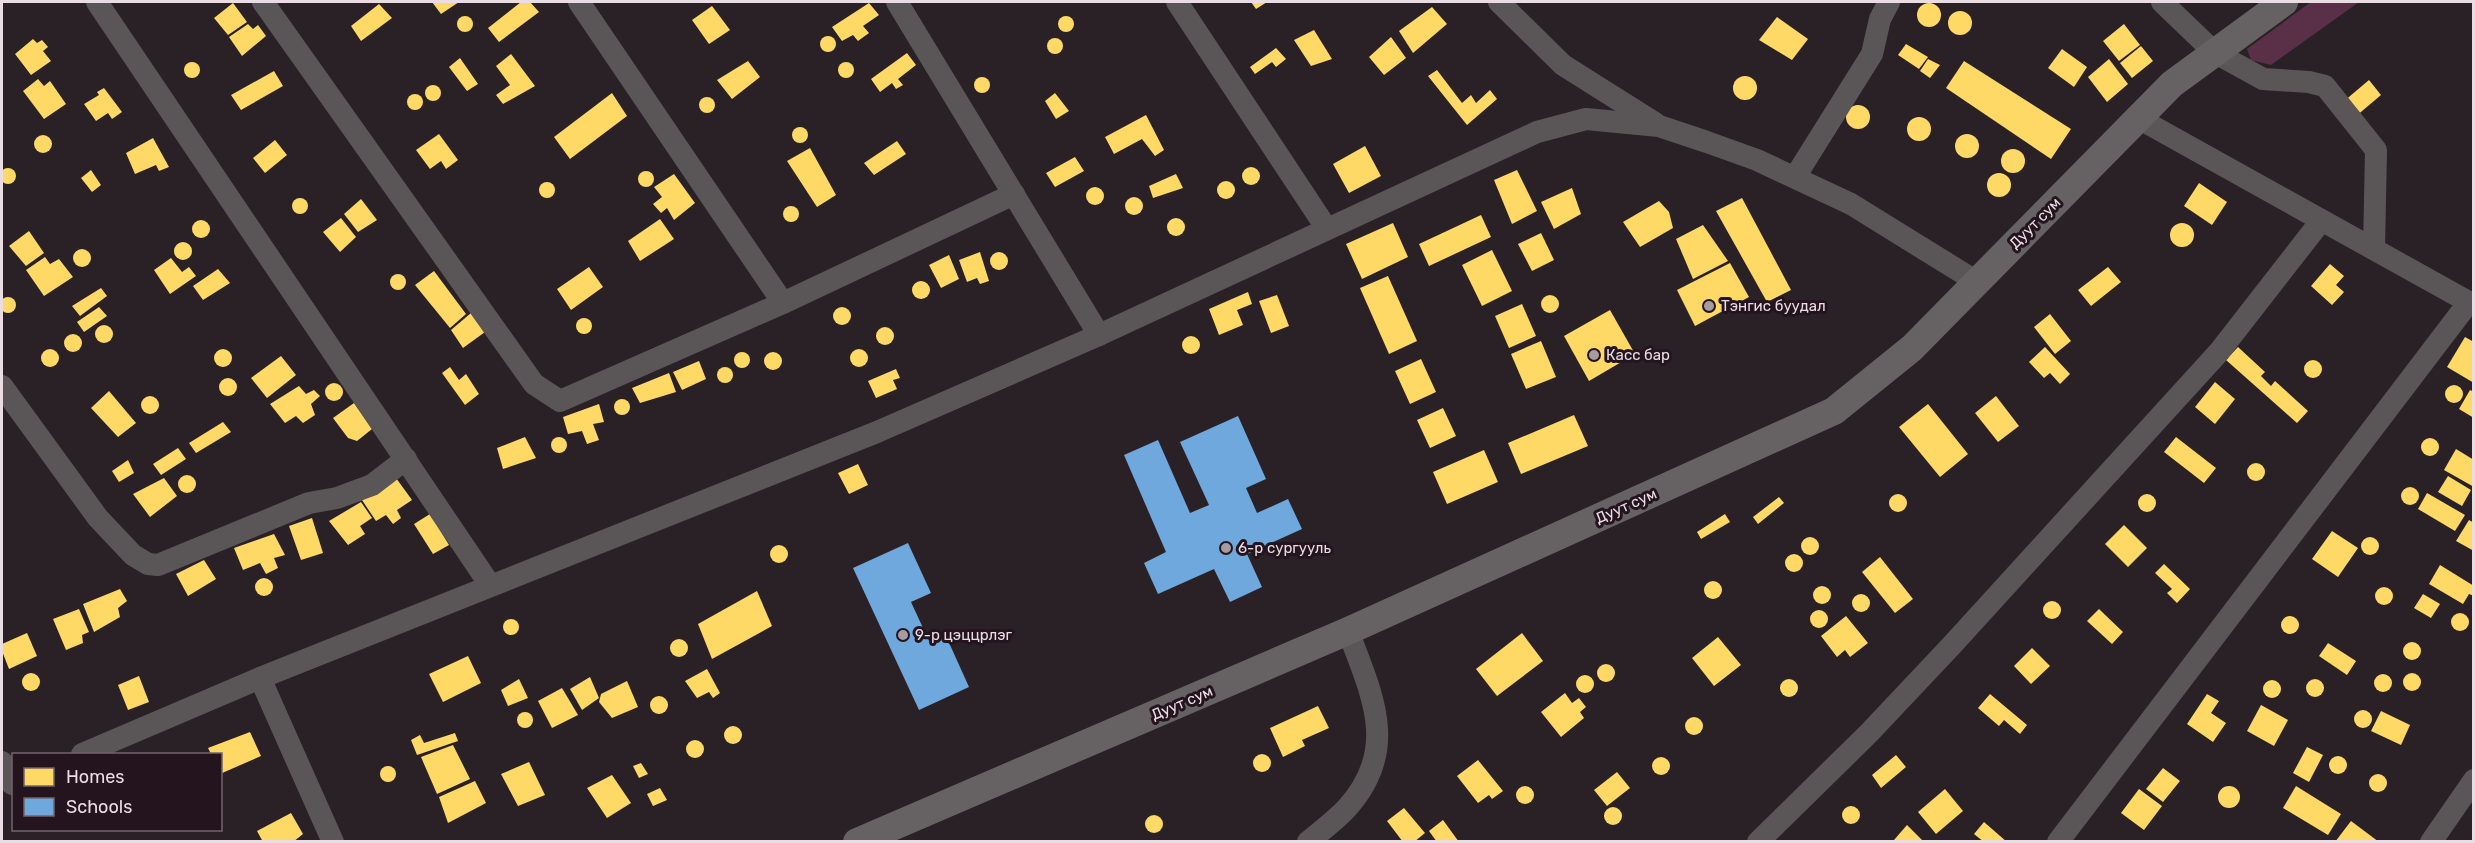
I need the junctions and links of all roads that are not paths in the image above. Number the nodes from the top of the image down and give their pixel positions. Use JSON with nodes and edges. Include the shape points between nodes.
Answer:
{"nodes":[{"id":1,"x":97,"y":2,"type":"edge"},
{"id":2,"x":263,"y":2,"type":"edge"},
{"id":3,"x":579,"y":2,"type":"edge"},
{"id":4,"x":897,"y":2,"type":"edge"},
{"id":5,"x":1177,"y":2,"type":"edge"},
{"id":6,"x":1499,"y":2,"type":"edge"},
{"id":7,"x":1889,"y":2,"type":"edge"},
{"id":8,"x":2162,"y":2,"type":"edge"},
{"id":9,"x":2284,"y":2,"type":"edge"},
{"id":10,"x":2214,"y":52,"type":"junction"},
{"id":11,"x":2138,"y":118,"type":"junction"},
{"id":12,"x":1659,"y":126,"type":"junction"},
{"id":13,"x":1795,"y":177,"type":"junction"},
{"id":14,"x":1014,"y":194,"type":"junction"},
{"id":15,"x":2321,"y":221,"type":"junction"},
{"id":16,"x":1327,"y":229,"type":"junction"},
{"id":17,"x":2374,"y":249,"type":"junction"},
{"id":18,"x":1977,"y":282,"type":"junction"},
{"id":19,"x":783,"y":303,"type":"junction"},
{"id":20,"x":2471,"y":303,"type":"edge"},
{"id":21,"x":1099,"y":335,"type":"junction"},
{"id":22,"x":2,"y":386,"type":"edge"},
{"id":23,"x":406,"y":459,"type":"junction"},
{"id":24,"x":490,"y":585,"type":"junction"},
{"id":25,"x":1348,"y":631,"type":"junction"},
{"id":26,"x":260,"y":678,"type":"junction"},
{"id":27,"x":84,"y":753,"type":"edge"},
{"id":28,"x":2,"y":762,"type":"edge"},
{"id":29,"x":2474,"y":780,"type":"edge"},
{"id":30,"x":9,"y":786,"type":"edge"},
{"id":31,"x":333,"y":842,"type":"edge"},
{"id":32,"x":857,"y":842,"type":"edge"},
{"id":33,"x":1308,"y":842,"type":"edge"},
{"id":34,"x":1758,"y":842,"type":"edge"},
{"id":35,"x":2058,"y":842,"type":"edge"},
{"id":36,"x":2431,"y":842,"type":"edge"}],
"edges":[{"from":1,"to":23,"type":"street"},
{"from":2,"to":19,"type":"street","via":[[534,384],[560,401]]},
{"from":3,"to":19,"type":"street"},
{"from":4,"to":14,"type":"street"},
{"from":5,"to":16,"type":"street"},
{"from":6,"to":12,"type":"street","via":[[1563,65]]},
{"from":7,"to":13,"type":"street","via":[[1880,19],[1872,54]]},
{"from":8,"to":10,"type":"street"},
{"from":9,"to":10,"type":"main road","name":"Дуут сум"},
{"from":10,"to":11,"type":"main road","name":"Дуут сум","via":[[2172,84]]},
{"from":10,"to":17,"type":"street","via":[[2263,79],[2325,86],[2368,138],[2376,150]]},
{"from":11,"to":15,"type":"street"},
{"from":11,"to":18,"type":"main road","name":"Дуут сум"},
{"from":12,"to":13,"type":"street"},
{"from":12,"to":16,"type":"street","via":[[1586,119],[1537,132]]},
{"from":13,"to":18,"type":"street","via":[[1851,204]]},
{"from":14,"to":19,"type":"street"},
{"from":14,"to":21,"type":"street"},
{"from":15,"to":17,"type":"street"},
{"from":15,"to":34,"type":"street","via":[[2211,361],[1952,645]]},
{"from":16,"to":21,"type":"street"},
{"from":17,"to":20,"type":"street"},
{"from":18,"to":25,"type":"main road","name":"Дуут сум","via":[[1912,348],[1834,411]]},
{"from":20,"to":35,"type":"street"},
{"from":21,"to":24,"type":"street","via":[[877,432]]},
{"from":22,"to":23,"type":"street","via":[[98,518],[133,555],[148,564],[158,565],[309,503],[372,485]]},
{"from":23,"to":24,"type":"street"},
{"from":24,"to":26,"type":"street"},
{"from":25,"to":32,"type":"main road","name":"Дуут сум"},
{"from":25,"to":33,"type":"street","via":[[1373,698],[1378,726],[1376,753],[1365,784],[1346,809]]},
{"from":26,"to":27,"type":"street"},
{"from":26,"to":31,"type":"street"},
{"from":28,"to":30,"type":"street"},
{"from":29,"to":36,"type":"street"}]}
